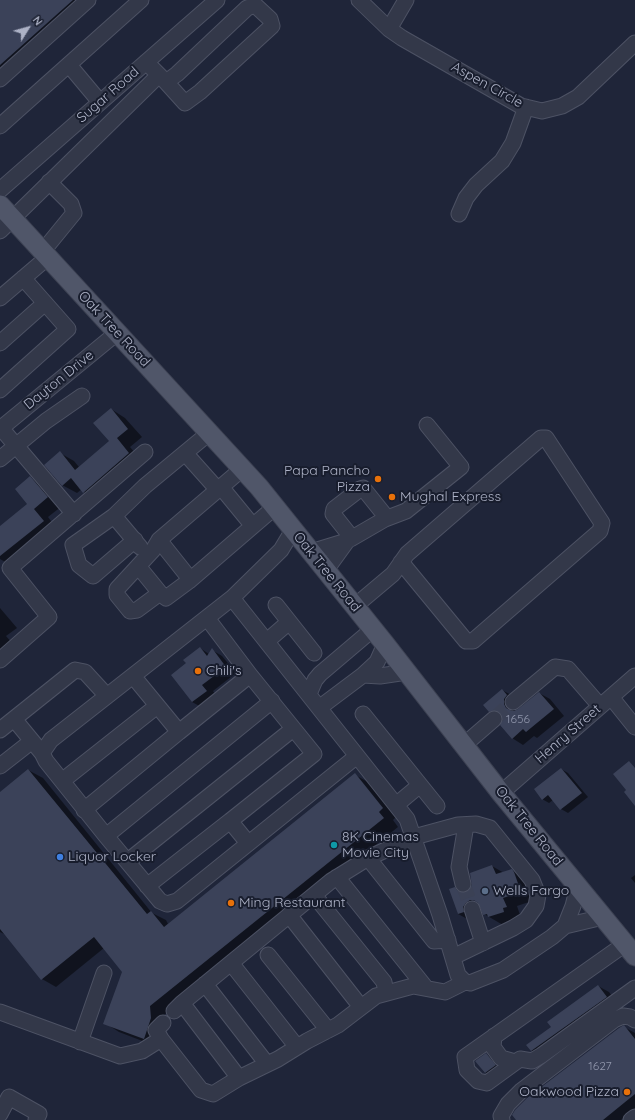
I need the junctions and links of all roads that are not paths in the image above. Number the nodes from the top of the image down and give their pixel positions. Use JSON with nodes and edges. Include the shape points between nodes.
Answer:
{"nodes":[{"id":1,"x":88,"y":0,"type":"edge"},
{"id":2,"x":141,"y":0,"type":"edge"},
{"id":3,"x":217,"y":0,"type":"edge"},
{"id":4,"x":359,"y":0,"type":"edge"},
{"id":5,"x":406,"y":0,"type":"edge"},
{"id":6,"x":389,"y":29,"type":"junction"},
{"id":7,"x":635,"y":43,"type":"edge"},
{"id":8,"x":146,"y":62,"type":"junction"},
{"id":9,"x":69,"y":65,"type":"junction"},
{"id":10,"x":0,"y":79,"type":"edge"},
{"id":11,"x":162,"y":79,"type":"junction"},
{"id":12,"x":100,"y":102,"type":"junction"},
{"id":13,"x":526,"y":107,"type":"junction"},
{"id":14,"x":0,"y":126,"type":"edge"},
{"id":15,"x":49,"y":182,"type":"junction"},
{"id":16,"x":0,"y":190,"type":"edge"},
{"id":17,"x":0,"y":205,"type":"edge"},
{"id":18,"x":459,"y":214,"type":"dead end"},
{"id":19,"x":6,"y":225,"type":"edge"},
{"id":20,"x":46,"y":254,"type":"junction"},
{"id":21,"x":23,"y":278,"type":"junction"},
{"id":22,"x":0,"y":298,"type":"edge"},
{"id":23,"x":45,"y":303,"type":"junction"},
{"id":24,"x":118,"y":332,"type":"junction"},
{"id":25,"x":0,"y":343,"type":"edge"},
{"id":26,"x":0,"y":390,"type":"edge"},
{"id":27,"x":82,"y":396,"type":"dead end"},
{"id":28,"x":427,"y":425,"type":"dead end"},
{"id":29,"x":0,"y":428,"type":"edge"},
{"id":30,"x":210,"y":433,"type":"junction"},
{"id":31,"x":16,"y":446,"type":"junction"},
{"id":32,"x":145,"y":452,"type":"dead end"},
{"id":33,"x":185,"y":452,"type":"junction"},
{"id":34,"x":0,"y":459,"type":"edge"},
{"id":35,"x":242,"y":469,"type":"junction"},
{"id":36,"x":219,"y":488,"type":"junction"},
{"id":37,"x":275,"y":507,"type":"junction"},
{"id":38,"x":74,"y":514,"type":"junction"},
{"id":39,"x":114,"y":516,"type":"junction"},
{"id":40,"x":387,"y":518,"type":"junction"},
{"id":41,"x":253,"y":526,"type":"junction"},
{"id":42,"x":293,"y":530,"type":"junction"},
{"id":43,"x":349,"y":539,"type":"junction"},
{"id":44,"x":135,"y":540,"type":"junction"},
{"id":45,"x":158,"y":540,"type":"junction"},
{"id":46,"x":311,"y":552,"type":"junction"},
{"id":47,"x":143,"y":561,"type":"junction"},
{"id":48,"x":401,"y":562,"type":"junction"},
{"id":49,"x":326,"y":570,"type":"junction"},
{"id":50,"x":190,"y":580,"type":"junction"},
{"id":51,"x":160,"y":593,"type":"junction"},
{"id":52,"x":232,"y":598,"type":"junction"},
{"id":53,"x":276,"y":605,"type":"dead end"},
{"id":54,"x":355,"y":606,"type":"junction"},
{"id":55,"x":207,"y":618,"type":"junction"},
{"id":56,"x":289,"y":622,"type":"junction"},
{"id":57,"x":373,"y":629,"type":"junction"},
{"id":58,"x":267,"y":641,"type":"junction"},
{"id":59,"x":385,"y":644,"type":"junction"},
{"id":60,"x":314,"y":653,"type":"dead end"},
{"id":61,"x":0,"y":660,"type":"edge"},
{"id":62,"x":407,"y":672,"type":"junction"},
{"id":63,"x":320,"y":674,"type":"junction"},
{"id":64,"x":250,"y":675,"type":"junction"},
{"id":65,"x":363,"y":675,"type":"junction"},
{"id":66,"x":133,"y":676,"type":"junction"},
{"id":67,"x":635,"y":676,"type":"edge"},
{"id":68,"x":297,"y":678,"type":"junction"},
{"id":69,"x":309,"y":694,"type":"junction"},
{"id":70,"x":107,"y":696,"type":"junction"},
{"id":71,"x":272,"y":701,"type":"junction"},
{"id":72,"x":513,"y":702,"type":"tunnel mouth"},
{"id":73,"x":605,"y":702,"type":"junction"},
{"id":74,"x":157,"y":706,"type":"junction"},
{"id":75,"x":320,"y":708,"type":"junction"},
{"id":76,"x":363,"y":714,"type":"dead end"},
{"id":77,"x":494,"y":719,"type":"tunnel mouth"},
{"id":78,"x":14,"y":720,"type":"junction"},
{"id":79,"x":635,"y":727,"type":"edge"},
{"id":80,"x":293,"y":729,"type":"junction"},
{"id":81,"x":0,"y":730,"type":"edge"},
{"id":82,"x":179,"y":732,"type":"junction"},
{"id":83,"x":32,"y":741,"type":"junction"},
{"id":84,"x":464,"y":745,"type":"junction"},
{"id":85,"x":42,"y":753,"type":"junction"},
{"id":86,"x":357,"y":756,"type":"junction"},
{"id":87,"x":0,"y":766,"type":"edge"},
{"id":88,"x":62,"y":781,"type":"junction"},
{"id":89,"x":420,"y":785,"type":"junction"},
{"id":90,"x":501,"y":793,"type":"junction"},
{"id":91,"x":396,"y":805,"type":"junction"},
{"id":92,"x":437,"y":806,"type":"dead end"},
{"id":93,"x":84,"y":810,"type":"junction"},
{"id":94,"x":230,"y":820,"type":"junction"},
{"id":95,"x":466,"y":825,"type":"junction"},
{"id":96,"x":106,"y":836,"type":"junction"},
{"id":97,"x":414,"y":837,"type":"junction"},
{"id":98,"x":248,"y":844,"type":"junction"},
{"id":99,"x":368,"y":858,"type":"junction"},
{"id":100,"x":128,"y":861,"type":"junction"},
{"id":101,"x":338,"y":877,"type":"junction"},
{"id":102,"x":464,"y":884,"type":"tunnel mouth"},
{"id":103,"x":147,"y":886,"type":"junction"},
{"id":104,"x":578,"y":886,"type":"junction"},
{"id":105,"x":314,"y":895,"type":"junction"},
{"id":106,"x":472,"y":909,"type":"tunnel mouth"},
{"id":107,"x":289,"y":916,"type":"junction"},
{"id":108,"x":602,"y":917,"type":"junction"},
{"id":109,"x":565,"y":926,"type":"junction"},
{"id":110,"x":448,"y":940,"type":"junction"},
{"id":111,"x":483,"y":943,"type":"junction"},
{"id":112,"x":630,"y":950,"type":"edge"},
{"id":113,"x":268,"y":955,"type":"dead end"},
{"id":114,"x":453,"y":958,"type":"junction"},
{"id":115,"x":231,"y":963,"type":"junction"},
{"id":116,"x":104,"y":973,"type":"dead end"},
{"id":117,"x":465,"y":982,"type":"junction"},
{"id":118,"x":205,"y":984,"type":"junction"},
{"id":119,"x":426,"y":988,"type":"junction"},
{"id":120,"x":635,"y":988,"type":"edge"},
{"id":121,"x":386,"y":993,"type":"junction"},
{"id":122,"x":361,"y":1007,"type":"junction"},
{"id":123,"x":0,"y":1012,"type":"edge"},
{"id":124,"x":635,"y":1020,"type":"edge"},
{"id":125,"x":163,"y":1023,"type":"dead end"},
{"id":126,"x":328,"y":1030,"type":"junction"},
{"id":127,"x":494,"y":1036,"type":"junction"},
{"id":128,"x":161,"y":1040,"type":"junction"},
{"id":129,"x":80,"y":1042,"type":"junction"},
{"id":130,"x":297,"y":1047,"type":"junction"},
{"id":131,"x":515,"y":1062,"type":"junction"},
{"id":132,"x":267,"y":1064,"type":"junction"},
{"id":133,"x":239,"y":1078,"type":"junction"},
{"id":134,"x":0,"y":1114,"type":"edge"},
{"id":135,"x":635,"y":1117,"type":"edge"},
{"id":136,"x":36,"y":1120,"type":"edge"},
{"id":137,"x":502,"y":1120,"type":"edge"},
{"id":138,"x":631,"y":1120,"type":"edge"}],
"edges":[{"from":1,"to":10,"type":"street"},
{"from":2,"to":9,"type":"street"},
{"from":3,"to":8,"type":"street","name":"Sugar Road"},
{"from":4,"to":6,"type":"street","name":"Aspen Circle"},
{"from":5,"to":6,"type":"street"},
{"from":6,"to":13,"type":"street","name":"Aspen Circle"},
{"from":7,"to":13,"type":"street","name":"Aspen Circle","via":[[578,97],[562,106],[542,111]]},
{"from":8,"to":11,"type":"street"},
{"from":8,"to":12,"type":"street","name":"Sugar Road"},
{"from":9,"to":12,"type":"street"},
{"from":9,"to":14,"type":"street"},
{"from":11,"to":11,"type":"street","via":[[185,103],[272,26],[270,19],[255,5],[247,8],[177,74]]},
{"from":11,"to":15,"type":"street"},
{"from":12,"to":16,"type":"street","name":"Sugar Road"},
{"from":13,"to":18,"type":"street","via":[[513,143],[502,161],[476,185],[466,198]]},
{"from":15,"to":19,"type":"street"},
{"from":15,"to":20,"type":"street","via":[[71,204],[74,213]]},
{"from":17,"to":19,"type":"main road","name":"Oak Tree Road"},
{"from":19,"to":20,"type":"main road","name":"Oak Tree Road"},
{"from":20,"to":21,"type":"street"},
{"from":20,"to":24,"type":"main road","name":"Oak Tree Road"},
{"from":21,"to":22,"type":"street"},
{"from":21,"to":23,"type":"street"},
{"from":23,"to":25,"type":"street"},
{"from":23,"to":26,"type":"street","via":[[68,329]]},
{"from":24,"to":29,"type":"street","name":"Dayton Drive"},
{"from":24,"to":30,"type":"main road","name":"Oak Tree Road"},
{"from":27,"to":31,"type":"street"},
{"from":28,"to":40,"type":"street","via":[[461,467],[406,511]]},
{"from":29,"to":31,"type":"street"},
{"from":30,"to":33,"type":"street"},
{"from":30,"to":35,"type":"main road","name":"Oak Tree Road"},
{"from":31,"to":34,"type":"street"},
{"from":31,"to":38,"type":"street"},
{"from":32,"to":38,"type":"street"},
{"from":33,"to":36,"type":"street"},
{"from":33,"to":39,"type":"street","via":[[144,486]]},
{"from":35,"to":36,"type":"street"},
{"from":35,"to":37,"type":"main road","name":"Oak Tree Road"},
{"from":36,"to":41,"type":"street"},
{"from":36,"to":45,"type":"street"},
{"from":37,"to":41,"type":"street"},
{"from":37,"to":42,"type":"main road","name":"Oak Tree Road"},
{"from":38,"to":61,"type":"street","via":[[10,568],[49,617]]},
{"from":39,"to":44,"type":"street"},
{"from":39,"to":44,"type":"street","via":[[73,545],[79,565],[93,576]]},
{"from":40,"to":43,"type":"street"},
{"from":40,"to":43,"type":"street","via":[[363,488],[360,489],[334,510]]},
{"from":41,"to":50,"type":"street"},
{"from":42,"to":46,"type":"main road","name":"Oak Tree Road"},
{"from":42,"to":52,"type":"street","via":[[281,550]]},
{"from":43,"to":46,"type":"street"},
{"from":43,"to":49,"type":"street"},
{"from":44,"to":47,"type":"street"},
{"from":45,"to":47,"type":"street"},
{"from":45,"to":50,"type":"street"},
{"from":46,"to":49,"type":"main road","name":"Oak Tree Road"},
{"from":47,"to":51,"type":"street"},
{"from":47,"to":51,"type":"street","via":[[117,589],[117,595],[130,611],[137,610]]},
{"from":48,"to":48,"type":"street","via":[[407,554],[541,438],[546,438],[602,523],[600,531],[473,642],[466,641]]},
{"from":48,"to":54,"type":"street","via":[[393,574]]},
{"from":49,"to":54,"type":"main road","name":"Oak Tree Road"},
{"from":50,"to":51,"type":"street","via":[[166,598]]},
{"from":52,"to":55,"type":"street"},
{"from":52,"to":58,"type":"street"},
{"from":53,"to":56,"type":"street"},
{"from":54,"to":57,"type":"main road","name":"Oak Tree Road"},
{"from":55,"to":64,"type":"street"},
{"from":55,"to":66,"type":"street"},
{"from":56,"to":58,"type":"street"},
{"from":56,"to":60,"type":"street"},
{"from":57,"to":59,"type":"main road","name":"Oak Tree Road"},
{"from":57,"to":63,"type":"street"},
{"from":58,"to":68,"type":"street"},
{"from":59,"to":62,"type":"main road","name":"Oak Tree Road"},
{"from":59,"to":65,"type":"street","via":[[377,662]]},
{"from":62,"to":65,"type":"street","via":[[380,676]]},
{"from":62,"to":84,"type":"main road","name":"Oak Tree Road"},
{"from":63,"to":68,"type":"street"},
{"from":63,"to":69,"type":"street"},
{"from":64,"to":71,"type":"street"},
{"from":64,"to":82,"type":"street"},
{"from":65,"to":75,"type":"street"},
{"from":66,"to":70,"type":"street"},
{"from":66,"to":74,"type":"street"},
{"from":67,"to":73,"type":"street","name":"Henry Street"},
{"from":68,"to":69,"type":"street"},
{"from":69,"to":75,"type":"street"},
{"from":70,"to":78,"type":"street","via":[[85,672],[75,670]]},
{"from":70,"to":85,"type":"street","via":[[51,740]]},
{"from":71,"to":80,"type":"street"},
{"from":71,"to":96,"type":"street"},
{"from":72,"to":73,"type":"street","via":[[555,667],[568,669]]},
{"from":73,"to":79,"type":"street"},
{"from":73,"to":90,"type":"street","name":"Henry Street"},
{"from":74,"to":82,"type":"street"},
{"from":74,"to":88,"type":"street"},
{"from":75,"to":86,"type":"street"},
{"from":76,"to":89,"type":"street"},
{"from":77,"to":84,"type":"street"},
{"from":78,"to":81,"type":"street"},
{"from":78,"to":83,"type":"street"},
{"from":80,"to":94,"type":"street","via":[[314,754]]},
{"from":80,"to":100,"type":"street"},
{"from":82,"to":93,"type":"street"},
{"from":83,"to":85,"type":"street"},
{"from":83,"to":87,"type":"street"},
{"from":84,"to":90,"type":"main road","name":"Oak Tree Road"},
{"from":85,"to":88,"type":"street"},
{"from":86,"to":91,"type":"street"},
{"from":86,"to":98,"type":"street"},
{"from":88,"to":93,"type":"street"},
{"from":89,"to":91,"type":"street"},
{"from":89,"to":92,"type":"street"},
{"from":90,"to":104,"type":"main road","name":"Oak Tree Road"},
{"from":91,"to":97,"type":"street","via":[[407,819]]},
{"from":93,"to":96,"type":"street"},
{"from":94,"to":98,"type":"street"},
{"from":94,"to":103,"type":"street"},
{"from":95,"to":97,"type":"street"},
{"from":95,"to":102,"type":"street","via":[[459,867]]},
{"from":95,"to":111,"type":"street","via":[[476,824],[490,828],[532,880],[538,895],[536,906],[526,920]]},
{"from":96,"to":100,"type":"street"},
{"from":97,"to":99,"type":"street"},
{"from":97,"to":110,"type":"street"},
{"from":98,"to":103,"type":"street","via":[[177,901],[167,904],[160,901]]},
{"from":99,"to":101,"type":"street"},
{"from":99,"to":110,"type":"street","via":[[434,941]]},
{"from":100,"to":103,"type":"street"},
{"from":101,"to":105,"type":"street"},
{"from":101,"to":119,"type":"street"},
{"from":104,"to":108,"type":"main road","name":"Oak Tree Road"},
{"from":104,"to":109,"type":"street"},
{"from":105,"to":107,"type":"street"},
{"from":105,"to":121,"type":"street","via":[[384,982]]},
{"from":106,"to":111,"type":"street"},
{"from":107,"to":115,"type":"street"},
{"from":107,"to":122,"type":"street"},
{"from":108,"to":109,"type":"street"},
{"from":108,"to":112,"type":"main road","name":"Oak Tree Road"},
{"from":109,"to":117,"type":"street","via":[[502,970],[470,983]]},
{"from":110,"to":114,"type":"street"},
{"from":111,"to":114,"type":"street"},
{"from":112,"to":127,"type":"street"},
{"from":113,"to":126,"type":"street"},
{"from":114,"to":117,"type":"street","via":[[458,975]]},
{"from":115,"to":118,"type":"street"},
{"from":115,"to":130,"type":"street"},
{"from":116,"to":129,"type":"street"},
{"from":117,"to":119,"type":"street","via":[[445,992]]},
{"from":118,"to":132,"type":"street"},
{"from":118,"to":133,"type":"street","via":[[178,1007]]},
{"from":119,"to":121,"type":"street","via":[[413,986]]},
{"from":120,"to":131,"type":"street","via":[[542,1055],[532,1061],[520,1059]]},
{"from":121,"to":122,"type":"street","via":[[376,996]]},
{"from":122,"to":126,"type":"street"},
{"from":123,"to":129,"type":"street"},
{"from":124,"to":137,"type":"street","via":[[623,1016],[614,1020],[521,1091],[508,1104],[501,1116]]},
{"from":125,"to":128,"type":"street","via":[[156,1030]]},
{"from":126,"to":130,"type":"street"},
{"from":127,"to":131,"type":"street","via":[[493,1046],[501,1058]]},
{"from":127,"to":131,"type":"street","via":[[464,1057],[467,1070],[478,1081],[487,1083]]},
{"from":128,"to":129,"type":"street","via":[[142,1051],[120,1056]]},
{"from":128,"to":133,"type":"street","via":[[201,1090],[213,1094]]},
{"from":130,"to":132,"type":"street"},
{"from":132,"to":133,"type":"street"},
{"from":134,"to":136,"type":"street","via":[[9,1097],[39,1114]]},
{"from":135,"to":138,"type":"street"}]}
